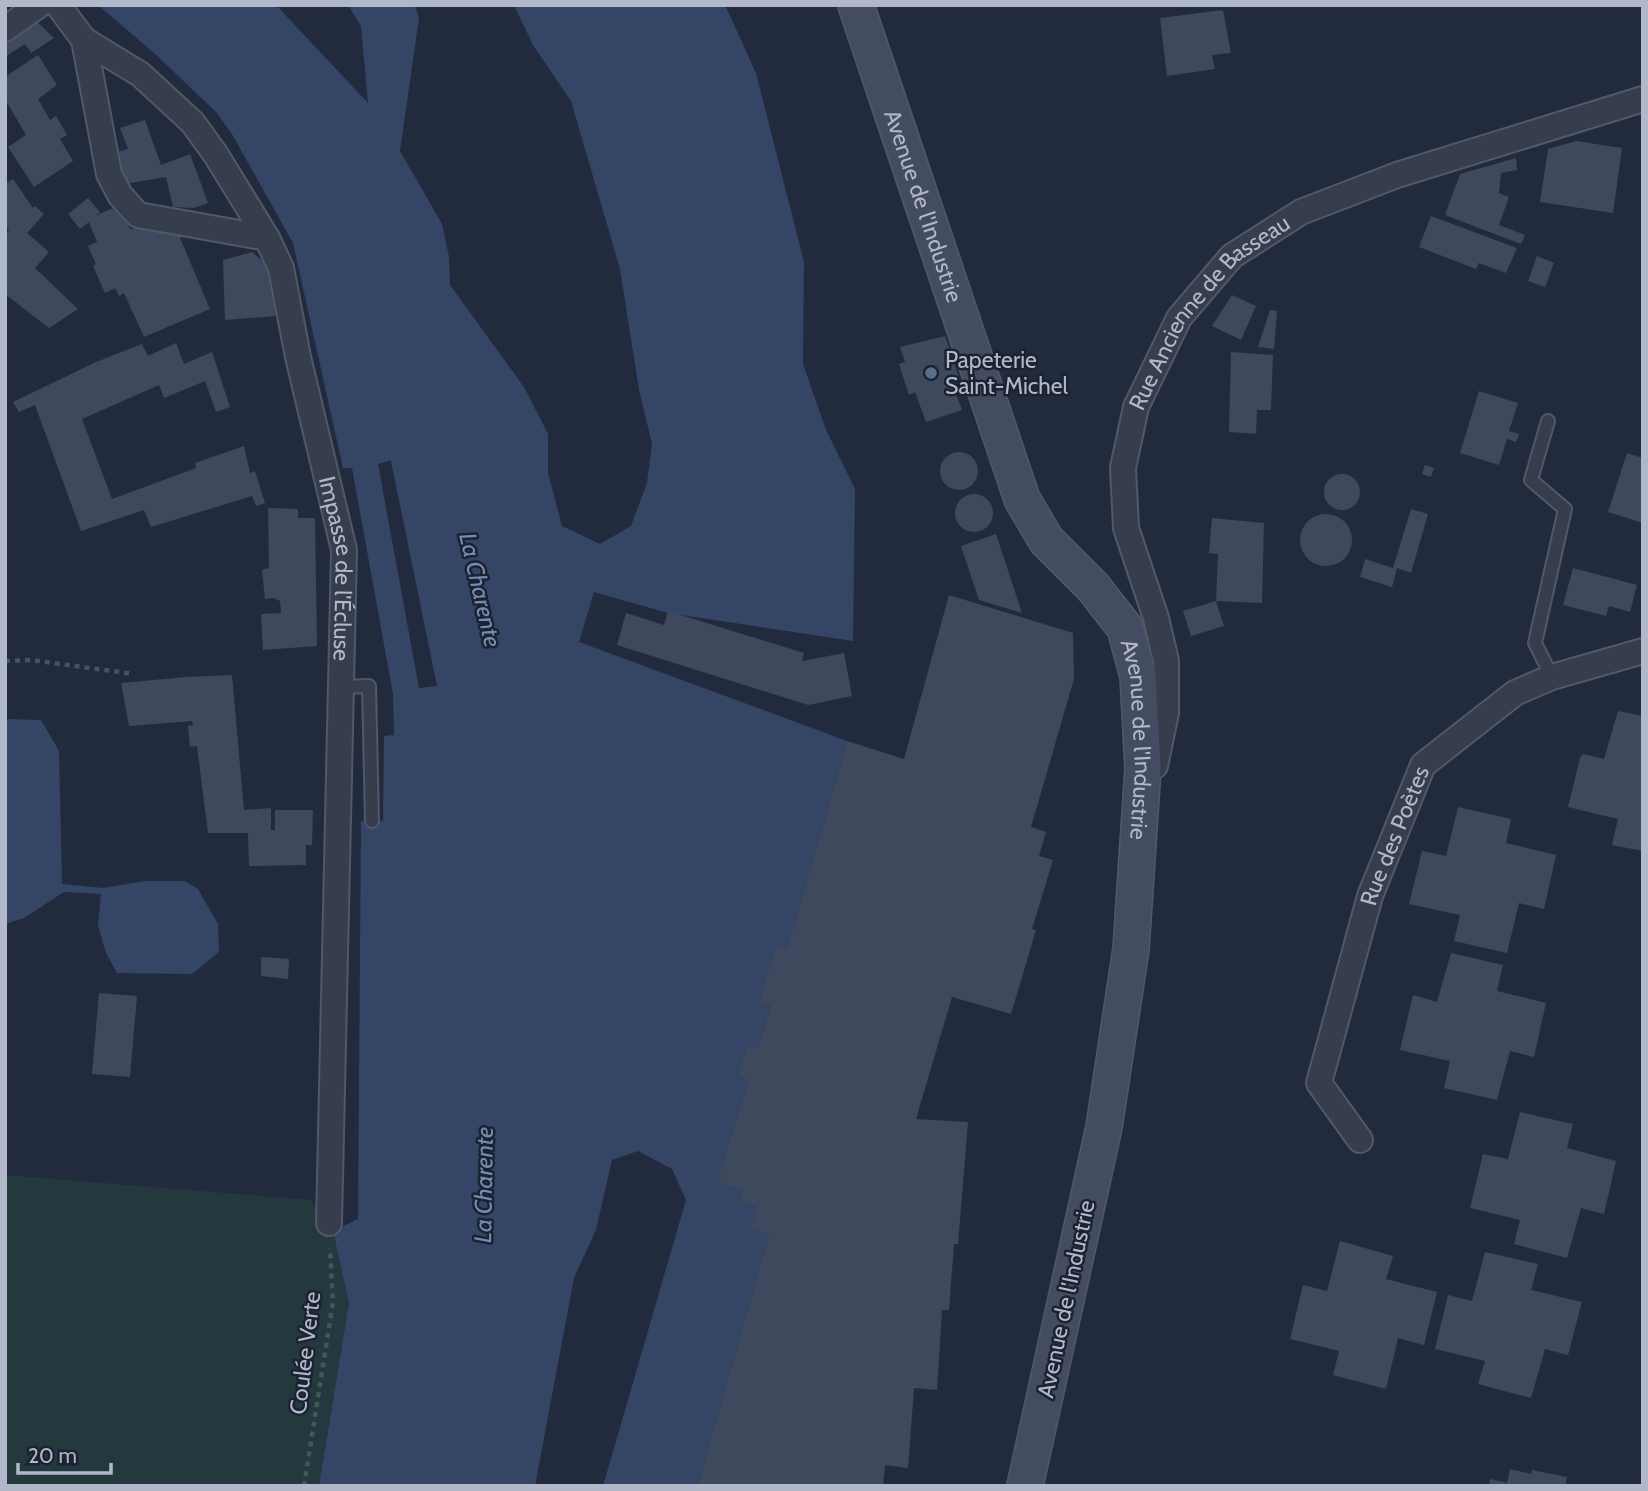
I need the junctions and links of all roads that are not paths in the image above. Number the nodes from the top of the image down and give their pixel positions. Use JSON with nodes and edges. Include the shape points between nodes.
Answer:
{"nodes":[{"id":1,"x":39,"y":5,"type":"edge"},
{"id":2,"x":58,"y":5,"type":"edge"},
{"id":3,"x":856,"y":5,"type":"edge"},
{"id":4,"x":5,"y":29,"type":"edge"},
{"id":5,"x":84,"y":40,"type":"junction"},
{"id":6,"x":1643,"y":99,"type":"edge"},
{"id":7,"x":267,"y":238,"type":"junction"},
{"id":8,"x":1548,"y":421,"type":"dead end"},
{"id":9,"x":1643,"y":652,"type":"edge"},
{"id":10,"x":1552,"y":677,"type":"junction"},
{"id":11,"x":342,"y":687,"type":"junction"},
{"id":12,"x":1143,"y":768,"type":"junction"},
{"id":13,"x":372,"y":821,"type":"dead end"},
{"id":14,"x":1360,"y":1140,"type":"dead end"},
{"id":15,"x":329,"y":1223,"type":"road end"},
{"id":16,"x":1025,"y":1486,"type":"edge"}],
"edges":[{"from":1,"to":4,"type":"street"},
{"from":2,"to":5,"type":"street","name":"Impasse de l'Écluse"},
{"from":3,"to":12,"type":"street","name":"Avenue de l'Industrie","via":[[1022,499],[1046,540],[1093,587],[1125,628],[1138,676]]},
{"from":5,"to":7,"type":"street","name":"Impasse de l'Écluse","via":[[140,74],[193,123]]},
{"from":5,"to":7,"type":"street","via":[[109,173],[138,215]]},
{"from":6,"to":12,"type":"street","name":"Rue Ancienne de Basseau","via":[[1397,175],[1301,212],[1232,256],[1179,318],[1136,407],[1123,468],[1126,528],[1166,661],[1162,735],[1155,766]]},
{"from":7,"to":11,"type":"street","name":"Impasse de l'Écluse","via":[[281,268],[344,550]]},
{"from":8,"to":10,"type":"lane","via":[[1531,480],[1565,509],[1535,643]]},
{"from":9,"to":10,"type":"street","name":"Rue des Poètes"},
{"from":10,"to":14,"type":"street","name":"Rue des Poètes","via":[[1516,693],[1423,765],[1370,896],[1319,1083]]},
{"from":11,"to":13,"type":"lane","via":[[369,686]]},
{"from":11,"to":15,"type":"street","name":"Impasse de l'Écluse"},
{"from":12,"to":16,"type":"street","name":"Avenue de l'Industrie","via":[[1131,949],[1104,1127]]}]}
